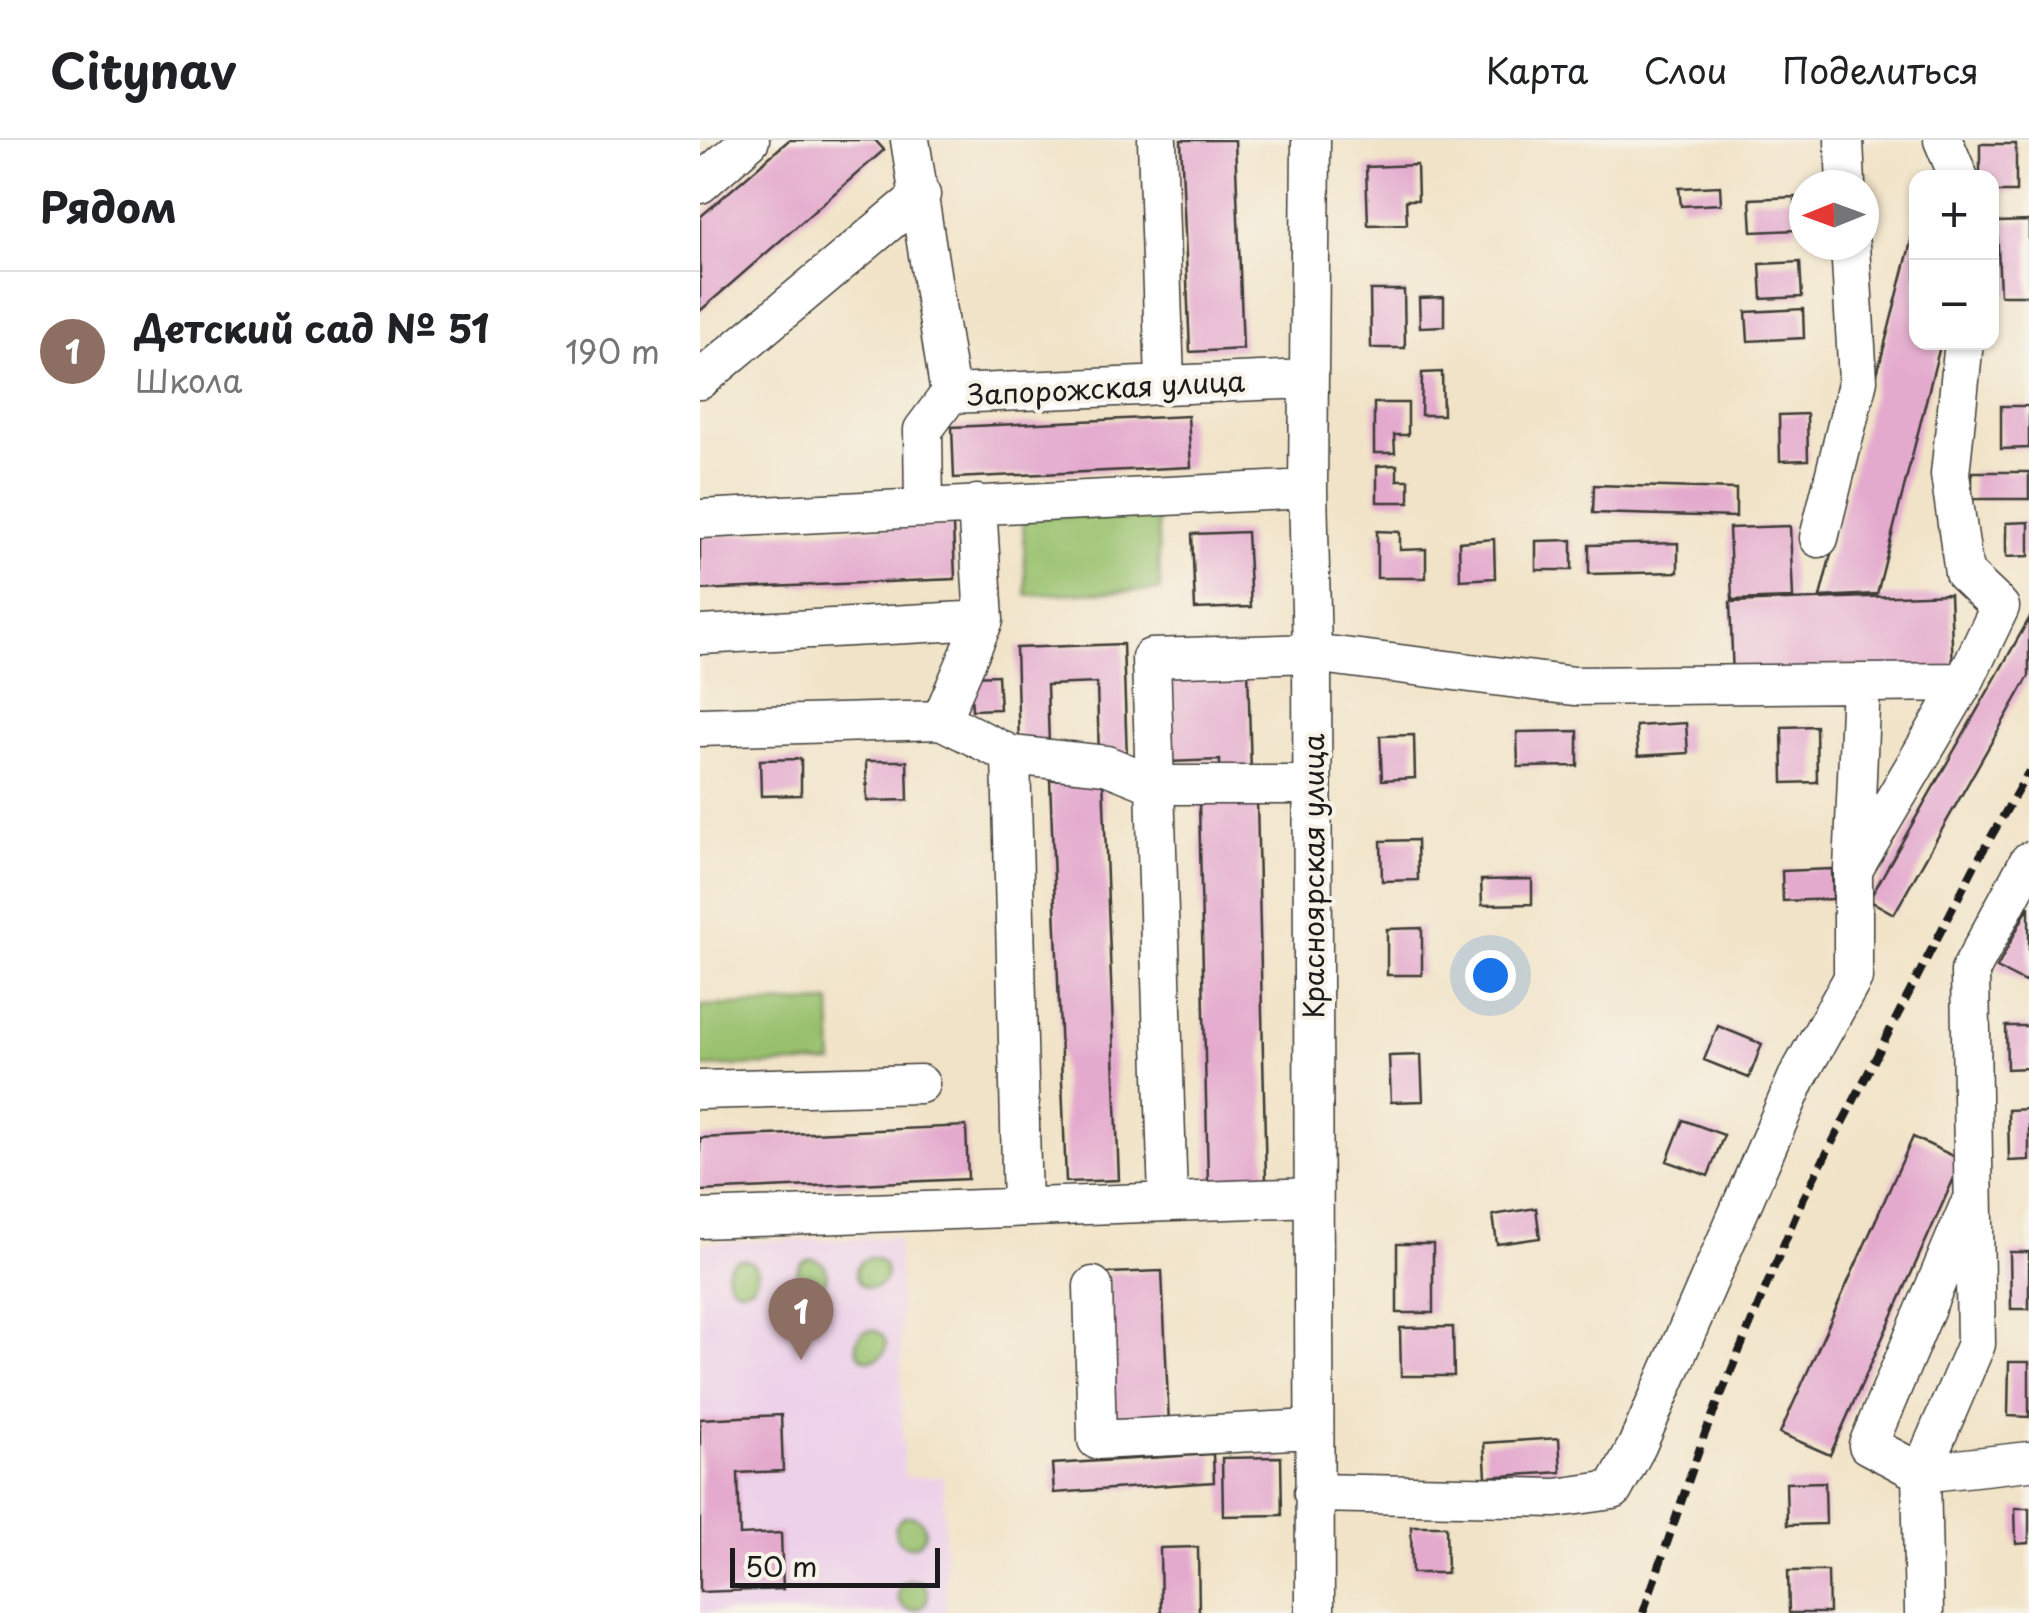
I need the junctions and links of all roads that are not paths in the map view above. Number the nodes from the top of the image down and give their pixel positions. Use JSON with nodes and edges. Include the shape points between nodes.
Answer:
{"nodes":[{"id":1,"x":750,"y":140,"type":"edge"},
{"id":2,"x":910,"y":140,"type":"edge"},
{"id":3,"x":1157,"y":140,"type":"edge"},
{"id":4,"x":1311,"y":140,"type":"edge"},
{"id":5,"x":1844,"y":140,"type":"edge"},
{"id":6,"x":1943,"y":140,"type":"edge"},
{"id":7,"x":1845,"y":170,"type":"edge"},
{"id":8,"x":1956,"y":170,"type":"edge"},
{"id":9,"x":700,"y":184,"type":"edge"},
{"id":10,"x":921,"y":194,"type":"junction"},
{"id":11,"x":1851,"y":260,"type":"edge"},
{"id":12,"x":1963,"y":350,"type":"edge"},
{"id":13,"x":1308,"y":378,"type":"junction"},
{"id":14,"x":700,"y":380,"type":"edge"},
{"id":15,"x":1164,"y":382,"type":"junction"},
{"id":16,"x":950,"y":394,"type":"junction"},
{"id":17,"x":1308,"y":489,"type":"junction"},
{"id":18,"x":978,"y":504,"type":"junction"},
{"id":19,"x":924,"y":508,"type":"junction"},
{"id":20,"x":700,"y":519,"type":"edge"},
{"id":21,"x":1819,"y":538,"type":"dead end"},
{"id":22,"x":2015,"y":602,"type":"edge"},
{"id":23,"x":984,"y":620,"type":"junction"},
{"id":24,"x":700,"y":635,"type":"edge"},
{"id":25,"x":1312,"y":653,"type":"junction"},
{"id":26,"x":1964,"y":682,"type":"junction"},
{"id":27,"x":1860,"y":684,"type":"junction"},
{"id":28,"x":941,"y":720,"type":"junction"},
{"id":29,"x":700,"y":726,"type":"edge"},
{"id":30,"x":1011,"y":756,"type":"junction"},
{"id":31,"x":1156,"y":785,"type":"junction"},
{"id":32,"x":1312,"y":785,"type":"junction"},
{"id":33,"x":2029,"y":861,"type":"edge"},
{"id":34,"x":1853,"y":870,"type":"junction"},
{"id":35,"x":920,"y":1084,"type":"dead end"},
{"id":36,"x":700,"y":1090,"type":"edge"},
{"id":37,"x":1975,"y":1192,"type":"junction"},
{"id":38,"x":1313,"y":1197,"type":"junction"},
{"id":39,"x":1168,"y":1201,"type":"junction"},
{"id":40,"x":1022,"y":1207,"type":"junction"},
{"id":41,"x":700,"y":1218,"type":"edge"},
{"id":42,"x":1093,"y":1286,"type":"dead end"},
{"id":43,"x":1312,"y":1429,"type":"junction"},
{"id":44,"x":2029,"y":1461,"type":"edge"},
{"id":45,"x":1922,"y":1473,"type":"junction"},
{"id":46,"x":1313,"y":1493,"type":"junction"},
{"id":47,"x":1315,"y":1613,"type":"edge"},
{"id":48,"x":1924,"y":1613,"type":"edge"}],
"edges":[{"from":1,"to":9,"type":"street"},
{"from":2,"to":10,"type":"street"},
{"from":3,"to":15,"type":"street"},
{"from":4,"to":13,"type":"street","name":"Красноярская улица"},
{"from":5,"to":7,"type":"street"},
{"from":6,"to":8,"type":"street"},
{"from":10,"to":14,"type":"street"},
{"from":10,"to":16,"type":"street"},
{"from":11,"to":21,"type":"street","via":[[1858,380]]},
{"from":12,"to":22,"type":"street","via":[[1950,474],[1964,574]]},
{"from":13,"to":15,"type":"street","name":"Запорожская улица"},
{"from":13,"to":17,"type":"street","name":"Красноярская улица"},
{"from":15,"to":16,"type":"street","name":"Запорожская улица"},
{"from":16,"to":19,"type":"street","name":"Запорожская улица","via":[[924,430]]},
{"from":17,"to":18,"type":"street"},
{"from":17,"to":25,"type":"street","name":"Красноярская улица"},
{"from":18,"to":19,"type":"street"},
{"from":18,"to":23,"type":"street"},
{"from":19,"to":20,"type":"street"},
{"from":22,"to":26,"type":"street"},
{"from":23,"to":24,"type":"street"},
{"from":23,"to":28,"type":"street"},
{"from":25,"to":27,"type":"street","via":[[1574,686]]},
{"from":25,"to":31,"type":"street","via":[[1151,658]]},
{"from":25,"to":32,"type":"street","name":"Красноярская улица"},
{"from":26,"to":27,"type":"street"},
{"from":26,"to":34,"type":"street"},
{"from":27,"to":34,"type":"street"},
{"from":28,"to":29,"type":"street"},
{"from":28,"to":30,"type":"street"},
{"from":30,"to":31,"type":"street","via":[[1106,765]]},
{"from":30,"to":40,"type":"street"},
{"from":31,"to":32,"type":"street"},
{"from":31,"to":39,"type":"street"},
{"from":32,"to":38,"type":"street","name":"Красноярская улица"},
{"from":33,"to":37,"type":"street","via":[[1970,970]]},
{"from":34,"to":46,"type":"street","via":[[1853,978],[1797,1078],[1613,1490],[1556,1498]]},
{"from":35,"to":36,"type":"street"},
{"from":37,"to":45,"type":"street","via":[[1976,1344]]},
{"from":37,"to":45,"type":"street","via":[[1868,1445]]},
{"from":38,"to":39,"type":"street"},
{"from":38,"to":43,"type":"street","name":"Красноярская улица"},
{"from":39,"to":40,"type":"street"},
{"from":40,"to":41,"type":"street"},
{"from":42,"to":43,"type":"street","via":[[1097,1440]]},
{"from":43,"to":46,"type":"street","name":"Красноярская улица"},
{"from":44,"to":45,"type":"street"},
{"from":45,"to":48,"type":"street"},
{"from":46,"to":47,"type":"street","name":"Красноярская улица"}]}
